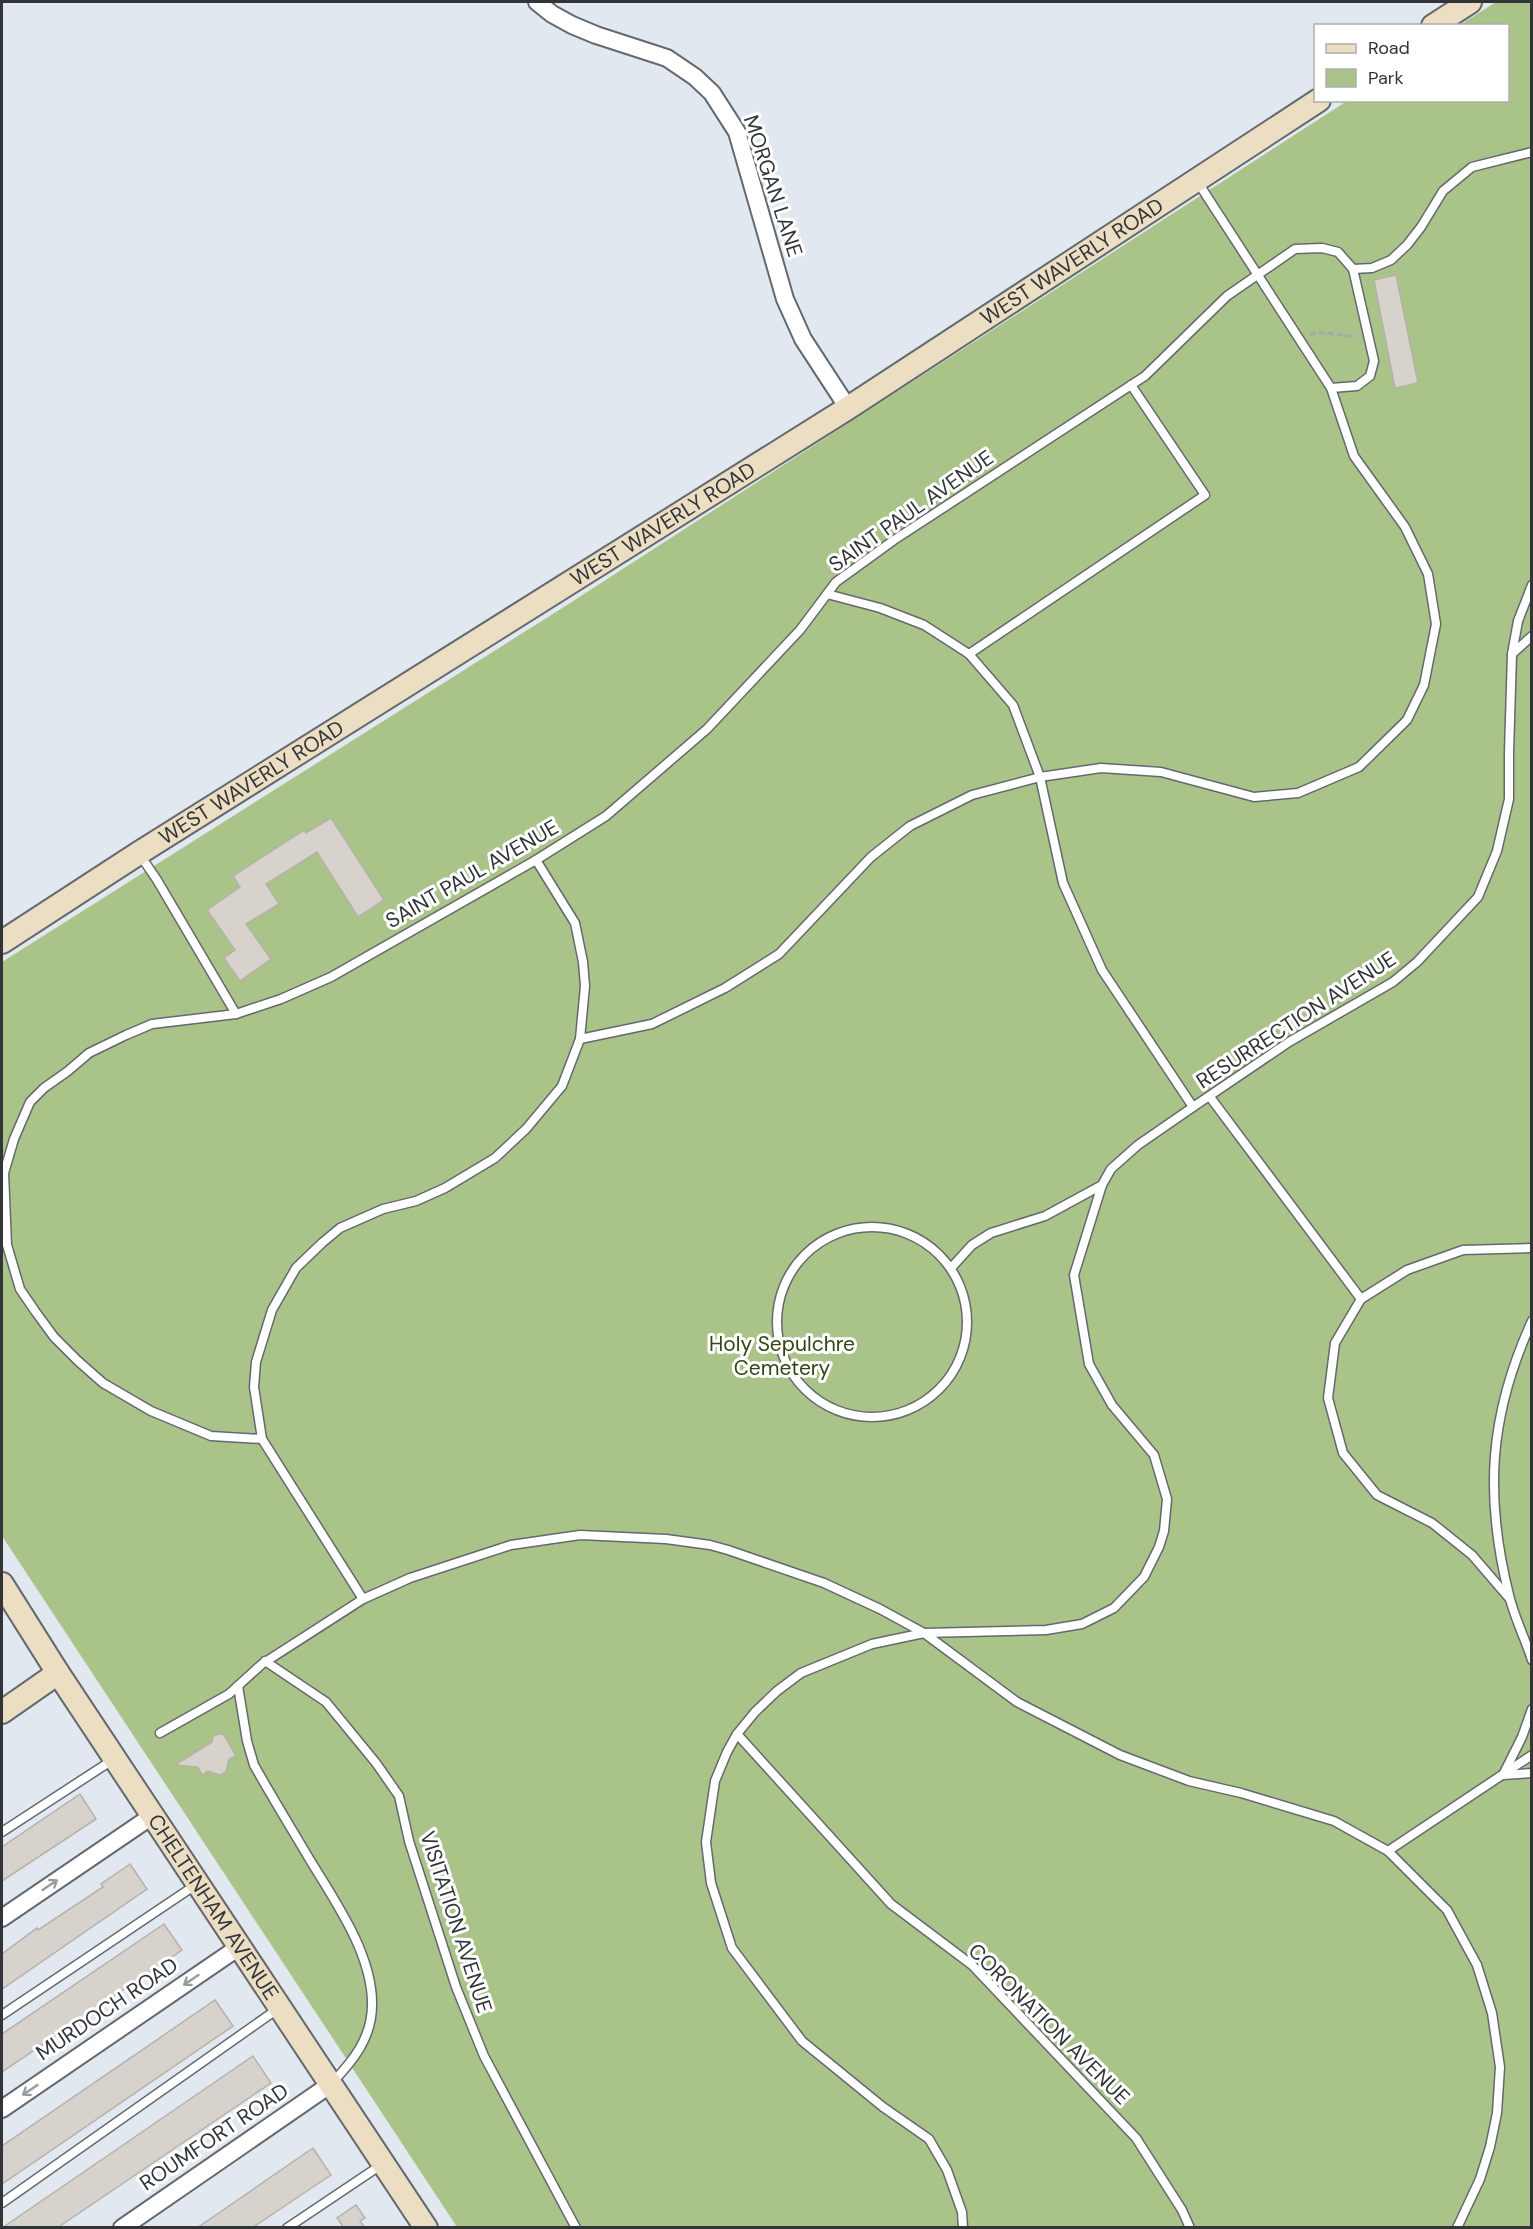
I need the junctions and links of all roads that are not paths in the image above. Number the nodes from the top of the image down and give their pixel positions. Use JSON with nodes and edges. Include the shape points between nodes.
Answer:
{"nodes":[{"id":1,"x":537,"y":2,"type":"edge"},
{"id":2,"x":1470,"y":2,"type":"edge"},
{"id":3,"x":1436,"y":24,"type":"edge"},
{"id":4,"x":1316,"y":102,"type":"edge"},
{"id":5,"x":1532,"y":152,"type":"edge"},
{"id":6,"x":1197,"y":181,"type":"junction"},
{"id":7,"x":1353,"y":269,"type":"junction"},
{"id":8,"x":1259,"y":275,"type":"junction"},
{"id":9,"x":1131,"y":385,"type":"junction"},
{"id":10,"x":1331,"y":388,"type":"junction"},
{"id":11,"x":848,"y":408,"type":"junction"},
{"id":12,"x":1532,"y":585,"type":"edge"},
{"id":13,"x":827,"y":594,"type":"junction"},
{"id":14,"x":1532,"y":636,"type":"edge"},
{"id":15,"x":969,"y":654,"type":"junction"},
{"id":16,"x":1512,"y":654,"type":"junction"},
{"id":17,"x":1040,"y":777,"type":"junction"},
{"id":18,"x":139,"y":853,"type":"junction"},
{"id":19,"x":536,"y":860,"type":"junction"},
{"id":20,"x":2,"y":942,"type":"edge"},
{"id":21,"x":236,"y":1014,"type":"junction"},
{"id":22,"x":580,"y":1040,"type":"junction"},
{"id":23,"x":1210,"y":1097,"type":"junction"},
{"id":24,"x":1193,"y":1107,"type":"junction"},
{"id":25,"x":1102,"y":1185,"type":"junction"},
{"id":26,"x":1532,"y":1248,"type":"edge"},
{"id":27,"x":951,"y":1268,"type":"junction"},
{"id":28,"x":1360,"y":1299,"type":"junction"},
{"id":29,"x":1532,"y":1321,"type":"edge"},
{"id":30,"x":262,"y":1439,"type":"junction"},
{"id":31,"x":2,"y":1584,"type":"edge"},
{"id":32,"x":1509,"y":1598,"type":"junction"},
{"id":33,"x":363,"y":1599,"type":"junction"},
{"id":34,"x":924,"y":1633,"type":"junction"},
{"id":35,"x":1532,"y":1660,"type":"edge"},
{"id":36,"x":265,"y":1661,"type":"junction"},
{"id":37,"x":58,"y":1673,"type":"junction"},
{"id":38,"x":238,"y":1686,"type":"junction"},
{"id":39,"x":1532,"y":1709,"type":"edge"},
{"id":40,"x":2,"y":1712,"type":"edge"},
{"id":41,"x":160,"y":1733,"type":"dead end"},
{"id":42,"x":737,"y":1734,"type":"junction"},
{"id":43,"x":1532,"y":1755,"type":"edge"},
{"id":44,"x":115,"y":1759,"type":"junction"},
{"id":45,"x":1532,"y":1773,"type":"edge"},
{"id":46,"x":1503,"y":1774,"type":"junction"},
{"id":47,"x":152,"y":1816,"type":"junction"},
{"id":48,"x":2,"y":1832,"type":"edge"},
{"id":49,"x":1388,"y":1851,"type":"junction"},
{"id":50,"x":198,"y":1884,"type":"junction"},
{"id":51,"x":2,"y":1918,"type":"edge"},
{"id":52,"x":239,"y":1947,"type":"junction"},
{"id":53,"x":279,"y":2007,"type":"junction"},
{"id":54,"x":2,"y":2015,"type":"edge"},
{"id":55,"x":331,"y":2084,"type":"junction"},
{"id":56,"x":2,"y":2109,"type":"edge"},
{"id":57,"x":384,"y":2163,"type":"junction"},
{"id":58,"x":2,"y":2202,"type":"edge"},
{"id":59,"x":122,"y":2228,"type":"edge"},
{"id":60,"x":287,"y":2228,"type":"edge"},
{"id":61,"x":426,"y":2228,"type":"edge"},
{"id":62,"x":576,"y":2228,"type":"edge"},
{"id":63,"x":963,"y":2228,"type":"edge"},
{"id":64,"x":1190,"y":2228,"type":"edge"},
{"id":65,"x":1457,"y":2228,"type":"edge"}],
"edges":[{"from":1,"to":11,"type":"street","name":"MORGAN LANE","via":[[580,28],[667,58],[712,93],[737,132],[785,299],[803,339]]},
{"from":2,"to":3,"type":"street"},
{"from":4,"to":6,"type":"street","name":"WEST WAVERLY ROAD"},
{"from":5,"to":7,"type":"lane","via":[[1472,166],[1443,191],[1421,227],[1390,260],[1372,268]]},
{"from":6,"to":8,"type":"lane"},
{"from":6,"to":11,"type":"street","name":"WEST WAVERLY ROAD"},
{"from":7,"to":8,"type":"lane","via":[[1338,252],[1295,249]]},
{"from":7,"to":10,"type":"lane","via":[[1374,361],[1370,376],[1357,386]]},
{"from":8,"to":9,"type":"lane","name":"SAINT PAUL AVENUE","via":[[1227,296]]},
{"from":8,"to":10,"type":"lane"},
{"from":9,"to":13,"type":"lane","name":"SAINT PAUL AVENUE","via":[[894,540],[836,582]]},
{"from":9,"to":15,"type":"lane","via":[[1205,495]]},
{"from":10,"to":17,"type":"lane","via":[[1354,456],[1405,527],[1428,574],[1436,624],[1424,685],[1407,720],[1359,767],[1298,792],[1254,797],[1161,772],[1101,768]]},
{"from":11,"to":18,"type":"street","name":"WEST WAVERLY ROAD"},
{"from":12,"to":16,"type":"lane","name":"RESURRECTION AVENUE","via":[[1518,621]]},
{"from":13,"to":15,"type":"lane","via":[[924,625]]},
{"from":13,"to":19,"type":"lane","name":"SAINT PAUL AVENUE","via":[[800,630],[707,729],[606,816]]},
{"from":14,"to":16,"type":"lane"},
{"from":15,"to":17,"type":"lane","via":[[1012,705]]},
{"from":16,"to":23,"type":"lane","name":"RESURRECTION AVENUE","via":[[1509,799],[1497,851],[1478,897],[1393,982],[1289,1042]]},
{"from":17,"to":22,"type":"lane","via":[[972,795],[910,825],[871,857],[779,954],[724,988],[652,1023]]},
{"from":17,"to":24,"type":"lane","via":[[1063,883],[1102,970]]},
{"from":18,"to":20,"type":"street","name":"WEST WAVERLY ROAD"},
{"from":18,"to":21,"type":"lane"},
{"from":19,"to":21,"type":"lane","name":"SAINT PAUL AVENUE","via":[[331,976]]},
{"from":19,"to":22,"type":"lane","via":[[575,922],[585,986]]},
{"from":21,"to":30,"type":"lane","name":"SAINT PAUL AVENUE","via":[[152,1024],[89,1053],[30,1102],[4,1173],[7,1245],[20,1288],[35,1311],[54,1337],[103,1383],[151,1411],[212,1436]]},
{"from":22,"to":30,"type":"lane","via":[[562,1086],[495,1158],[445,1188],[340,1228],[296,1268],[266,1324],[256,1362],[254,1387]]},
{"from":23,"to":24,"type":"lane","name":"RESURRECTION AVENUE"},
{"from":23,"to":28,"type":"lane"},
{"from":24,"to":25,"type":"lane","name":"RESURRECTION AVENUE","via":[[1138,1145]]},
{"from":25,"to":27,"type":"lane","via":[[1045,1216],[991,1233],[967,1249]]},
{"from":25,"to":34,"type":"lane","via":[[1074,1275],[1089,1364],[1112,1406],[1154,1455],[1167,1499],[1159,1547],[1144,1577],[1129,1594],[1114,1608],[1082,1624]]},
{"from":26,"to":28,"type":"lane","via":[[1463,1250],[1407,1270]]},
{"from":27,"to":27,"type":"lane","via":[[930,1246],[904,1232],[874,1227],[844,1230],[817,1243],[796,1264],[781,1290],[776,1319],[778,1339],[793,1376],[816,1400],[846,1414],[879,1418],[912,1409],[939,1391],[958,1364],[968,1332],[965,1299]]},
{"from":28,"to":32,"type":"lane","via":[[1335,1342],[1328,1398],[1343,1452],[1377,1495],[1432,1523],[1472,1555]]},
{"from":29,"to":32,"type":"lane","via":[[1515,1357],[1499,1416],[1492,1477],[1496,1538]]},
{"from":30,"to":33,"type":"lane"},
{"from":31,"to":37,"type":"street","name":"CHELTENHAM AVENUE"},
{"from":32,"to":35,"type":"lane"},
{"from":33,"to":34,"type":"lane","via":[[410,1578],[511,1545],[580,1535],[666,1539],[728,1550],[824,1583]]},
{"from":33,"to":36,"type":"lane"},
{"from":34,"to":42,"type":"lane","via":[[872,1644],[801,1673],[777,1691]]},
{"from":34,"to":49,"type":"lane","via":[[1017,1702],[1120,1755],[1189,1781],[1334,1821]]},
{"from":36,"to":38,"type":"lane"},
{"from":36,"to":62,"type":"lane","name":"VISITATION AVENUE","via":[[326,1702],[399,1796],[409,1841],[456,1987],[484,2056]]},
{"from":37,"to":40,"type":"street"},
{"from":37,"to":44,"type":"street","name":"CHELTENHAM AVENUE"},
{"from":38,"to":41,"type":"lane"},
{"from":38,"to":55,"type":"lane","via":[[254,1765],[344,1917],[367,1967],[372,2004],[366,2036],[353,2061]]},
{"from":39,"to":46,"type":"lane"},
{"from":42,"to":63,"type":"lane","via":[[715,1780],[706,1842],[711,1883],[732,1948],[802,2041],[929,2139],[947,2170],[962,2212]]},
{"from":42,"to":64,"type":"lane","name":"CORONATION AVENUE","via":[[891,1904],[972,1965],[1136,2138]]},
{"from":43,"to":46,"type":"lane"},
{"from":44,"to":47,"type":"street","name":"CHELTENHAM AVENUE"},
{"from":44,"to":48,"type":"lane"},
{"from":45,"to":46,"type":"lane"},
{"from":46,"to":49,"type":"lane"},
{"from":47,"to":50,"type":"street","name":"CHELTENHAM AVENUE"},
{"from":51,"to":47,"type":"street","one_way":true},
{"from":49,"to":65,"type":"lane","via":[[1447,1911],[1477,1965],[1492,2013],[1500,2067],[1497,2113],[1480,2180]]},
{"from":50,"to":52,"type":"street","name":"CHELTENHAM AVENUE"},
{"from":50,"to":54,"type":"lane"},
{"from":52,"to":53,"type":"street","name":"CHELTENHAM AVENUE"},
{"from":52,"to":56,"type":"street","name":"MURDOCH ROAD","one_way":true},
{"from":53,"to":55,"type":"street","name":"CHELTENHAM AVENUE"},
{"from":53,"to":58,"type":"lane"},
{"from":55,"to":57,"type":"street","name":"CHELTENHAM AVENUE"},
{"from":55,"to":59,"type":"street","name":"ROUMFORT ROAD"},
{"from":57,"to":60,"type":"lane"},
{"from":57,"to":61,"type":"street","name":"CHELTENHAM AVENUE"}]}
